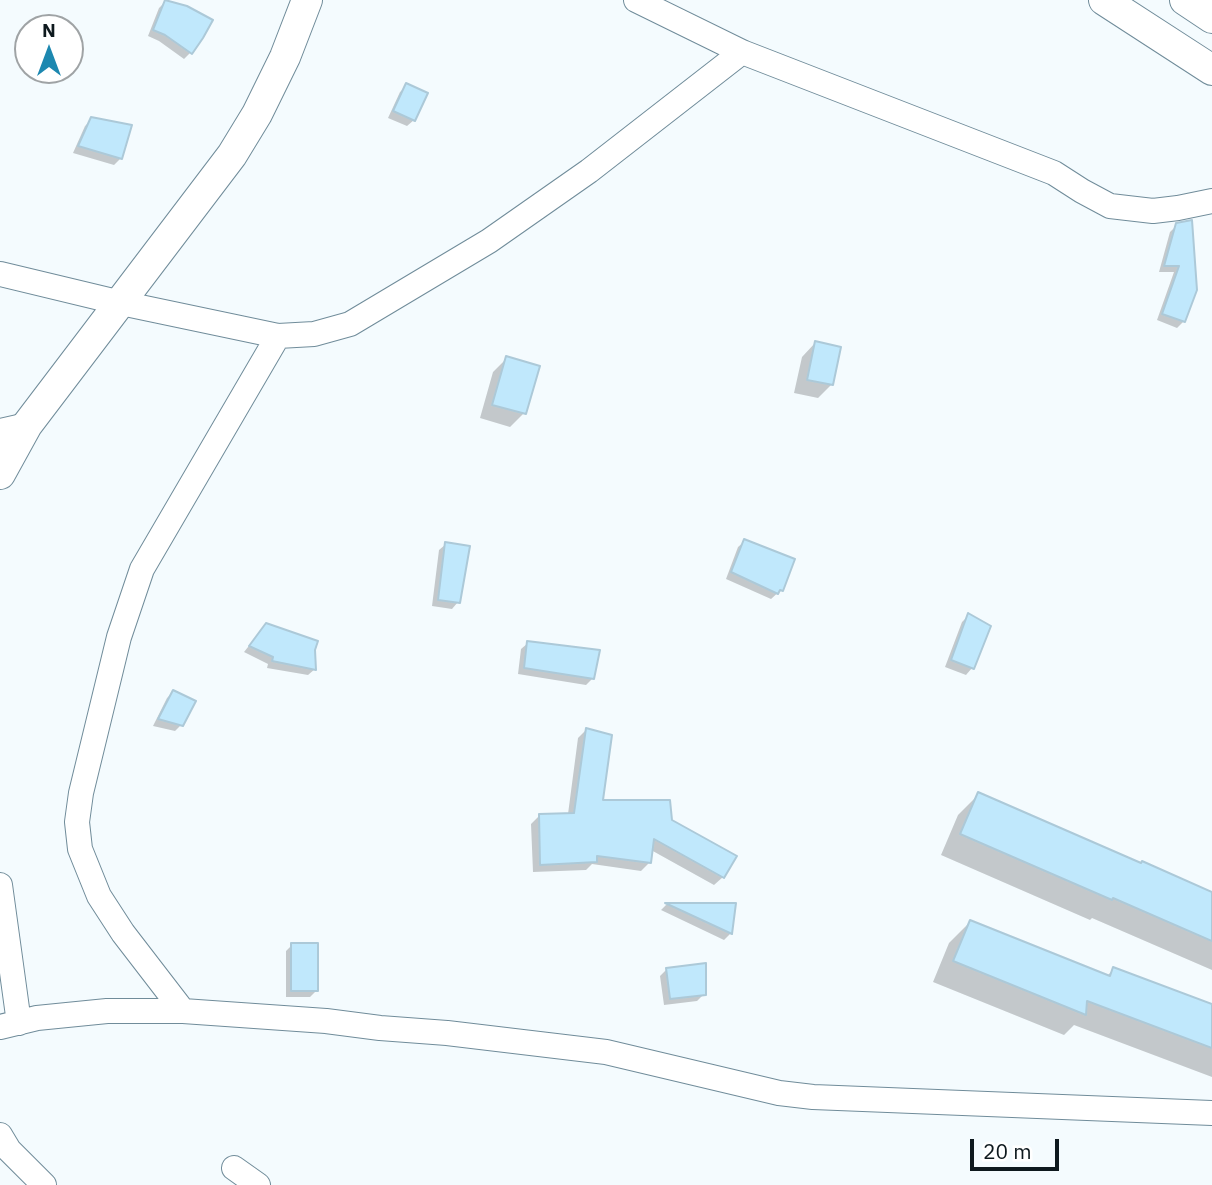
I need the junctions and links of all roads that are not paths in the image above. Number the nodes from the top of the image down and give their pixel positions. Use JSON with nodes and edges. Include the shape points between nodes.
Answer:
{"nodes":[{"id":1,"x":306,"y":0,"type":"edge"},
{"id":2,"x":636,"y":0,"type":"edge"},
{"id":3,"x":1104,"y":0,"type":"edge"},
{"id":4,"x":1185,"y":0,"type":"edge"},
{"id":5,"x":1212,"y":18,"type":"edge"},
{"id":6,"x":742,"y":52,"type":"junction"},
{"id":7,"x":1212,"y":70,"type":"edge"},
{"id":8,"x":1212,"y":201,"type":"edge"},
{"id":9,"x":0,"y":274,"type":"edge"},
{"id":10,"x":121,"y":303,"type":"junction"},
{"id":11,"x":278,"y":336,"type":"junction"},
{"id":12,"x":14,"y":428,"type":"edge"},
{"id":13,"x":0,"y":474,"type":"edge"},
{"id":14,"x":0,"y":885,"type":"edge"},
{"id":15,"x":183,"y":1011,"type":"junction"},
{"id":16,"x":10,"y":1025,"type":"edge"},
{"id":17,"x":1212,"y":1113,"type":"edge"},
{"id":18,"x":0,"y":1135,"type":"edge"},
{"id":19,"x":233,"y":1168,"type":"dead end"},
{"id":20,"x":44,"y":1185,"type":"edge"},
{"id":21,"x":258,"y":1185,"type":"edge"}],
"edges":[{"from":1,"to":10,"type":"street","via":[[285,57],[251,124]]},
{"from":2,"to":6,"type":"street"},
{"from":3,"to":7,"type":"street"},
{"from":4,"to":5,"type":"street"},
{"from":6,"to":8,"type":"street","via":[[1054,173],[1110,206],[1153,211]]},
{"from":6,"to":11,"type":"street","via":[[589,172],[489,241],[350,324],[314,334]]},
{"from":9,"to":10,"type":"street"},
{"from":10,"to":11,"type":"street"},
{"from":10,"to":12,"type":"street"},
{"from":11,"to":15,"type":"street","via":[[142,569],[119,637],[80,793],[80,849],[100,896]]},
{"from":12,"to":13,"type":"street"},
{"from":14,"to":16,"type":"street"},
{"from":15,"to":16,"type":"street","via":[[107,1011]]},
{"from":15,"to":17,"type":"street","via":[[326,1021],[606,1052],[802,1096]]},
{"from":18,"to":20,"type":"street"},
{"from":19,"to":21,"type":"street"}]}
